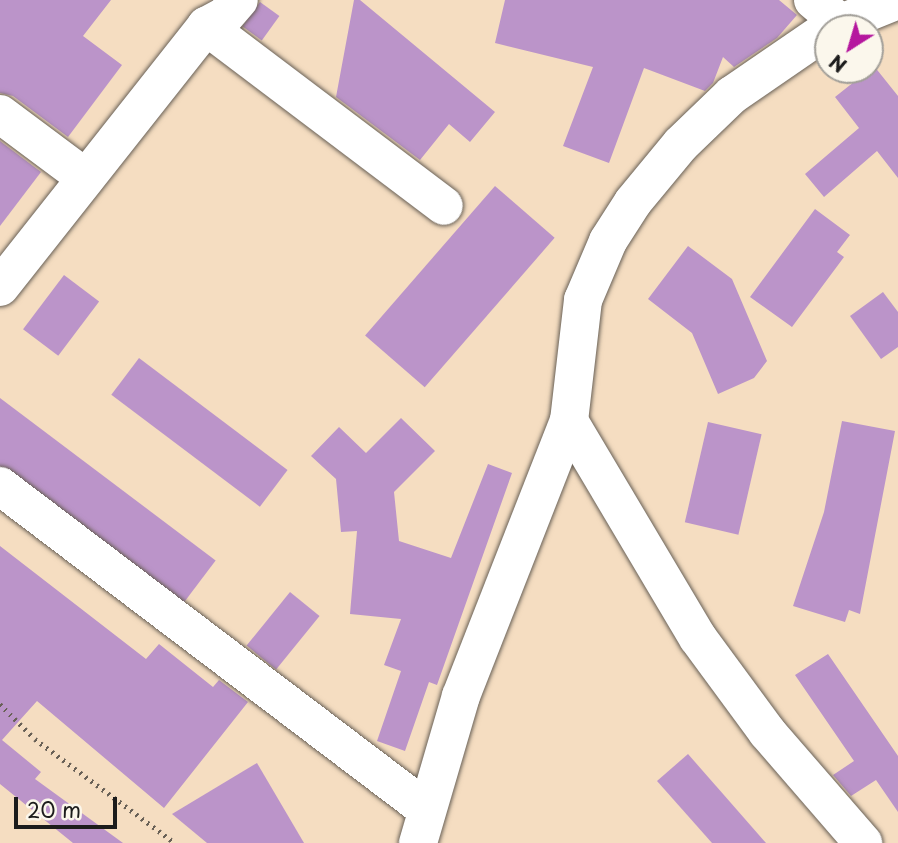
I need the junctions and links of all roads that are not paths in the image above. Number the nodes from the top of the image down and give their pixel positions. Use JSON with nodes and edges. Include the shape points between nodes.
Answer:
{"nodes":[{"id":1,"x":239,"y":0,"type":"edge"},
{"id":2,"x":898,"y":0,"type":"edge"},
{"id":3,"x":848,"y":14,"type":"edge"},
{"id":4,"x":206,"y":26,"type":"junction"},
{"id":5,"x":814,"y":30,"type":"edge"},
{"id":6,"x":0,"y":114,"type":"edge"},
{"id":7,"x":86,"y":178,"type":"junction"},
{"id":8,"x":444,"y":205,"type":"dead end"},
{"id":9,"x":0,"y":287,"type":"edge"},
{"id":10,"x":569,"y":421,"type":"junction"},
{"id":11,"x":0,"y":486,"type":"edge"},
{"id":12,"x":422,"y":826,"type":"edge"},
{"id":13,"x":863,"y":843,"type":"edge"}],
"edges":[{"from":1,"to":4,"type":"main road","via":[[225,16]]},
{"from":2,"to":3,"type":"main road"},
{"from":4,"to":7,"type":"main road"},
{"from":4,"to":8,"type":"main road"},
{"from":5,"to":10,"type":"main road","via":[[732,95],[681,144],[608,241],[583,300]]},
{"from":6,"to":7,"type":"main road"},
{"from":7,"to":9,"type":"main road"},
{"from":10,"to":12,"type":"main road","via":[[461,696]]},
{"from":10,"to":13,"type":"main road","via":[[698,638],[767,732]]},
{"from":11,"to":12,"type":"main road"}]}
